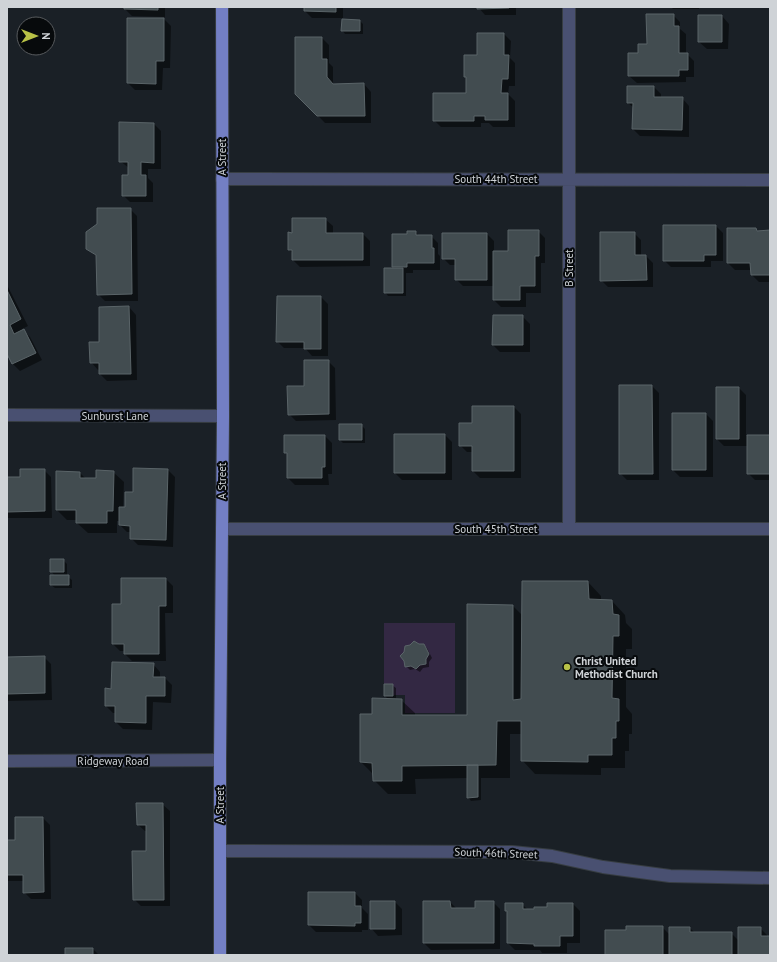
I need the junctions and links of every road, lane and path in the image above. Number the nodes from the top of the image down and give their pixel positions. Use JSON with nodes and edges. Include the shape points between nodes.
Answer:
{"nodes":[{"id":1,"x":222,"y":7,"type":"edge"},
{"id":2,"x":569,"y":7,"type":"edge"},
{"id":3,"x":222,"y":179,"type":"junction"},
{"id":4,"x":569,"y":179,"type":"junction"},
{"id":5,"x":770,"y":180,"type":"edge"},
{"id":6,"x":8,"y":415,"type":"edge"},
{"id":7,"x":223,"y":416,"type":"junction"},
{"id":8,"x":222,"y":529,"type":"junction"},
{"id":9,"x":569,"y":529,"type":"junction"},
{"id":10,"x":770,"y":529,"type":"edge"},
{"id":11,"x":220,"y":760,"type":"junction"},
{"id":12,"x":7,"y":761,"type":"edge"},
{"id":13,"x":220,"y":851,"type":"junction"},
{"id":14,"x":770,"y":878,"type":"edge"},
{"id":15,"x":220,"y":955,"type":"edge"}],
"edges":[{"from":1,"to":3,"type":"main road","name":"A Street"},
{"from":2,"to":4,"type":"street","name":"B Street"},
{"from":3,"to":4,"type":"street","name":"South 44th Street"},
{"from":3,"to":7,"type":"main road","name":"A Street"},
{"from":4,"to":5,"type":"street","name":"South 44th Street"},
{"from":4,"to":9,"type":"street","name":"B Street"},
{"from":6,"to":7,"type":"street","name":"Sunburst Lane"},
{"from":7,"to":8,"type":"main road","name":"A Street"},
{"from":8,"to":9,"type":"street","name":"South 45th Street"},
{"from":8,"to":11,"type":"main road","name":"A Street"},
{"from":9,"to":10,"type":"street","name":"South 45th Street"},
{"from":11,"to":12,"type":"street","name":"Ridgeway Road"},
{"from":11,"to":13,"type":"main road","name":"A Street"},
{"from":13,"to":14,"type":"street","name":"South 46th Street","via":[[512,852],[552,856],[603,867],[670,876]]},
{"from":13,"to":15,"type":"main road","name":"A Street"}]}
